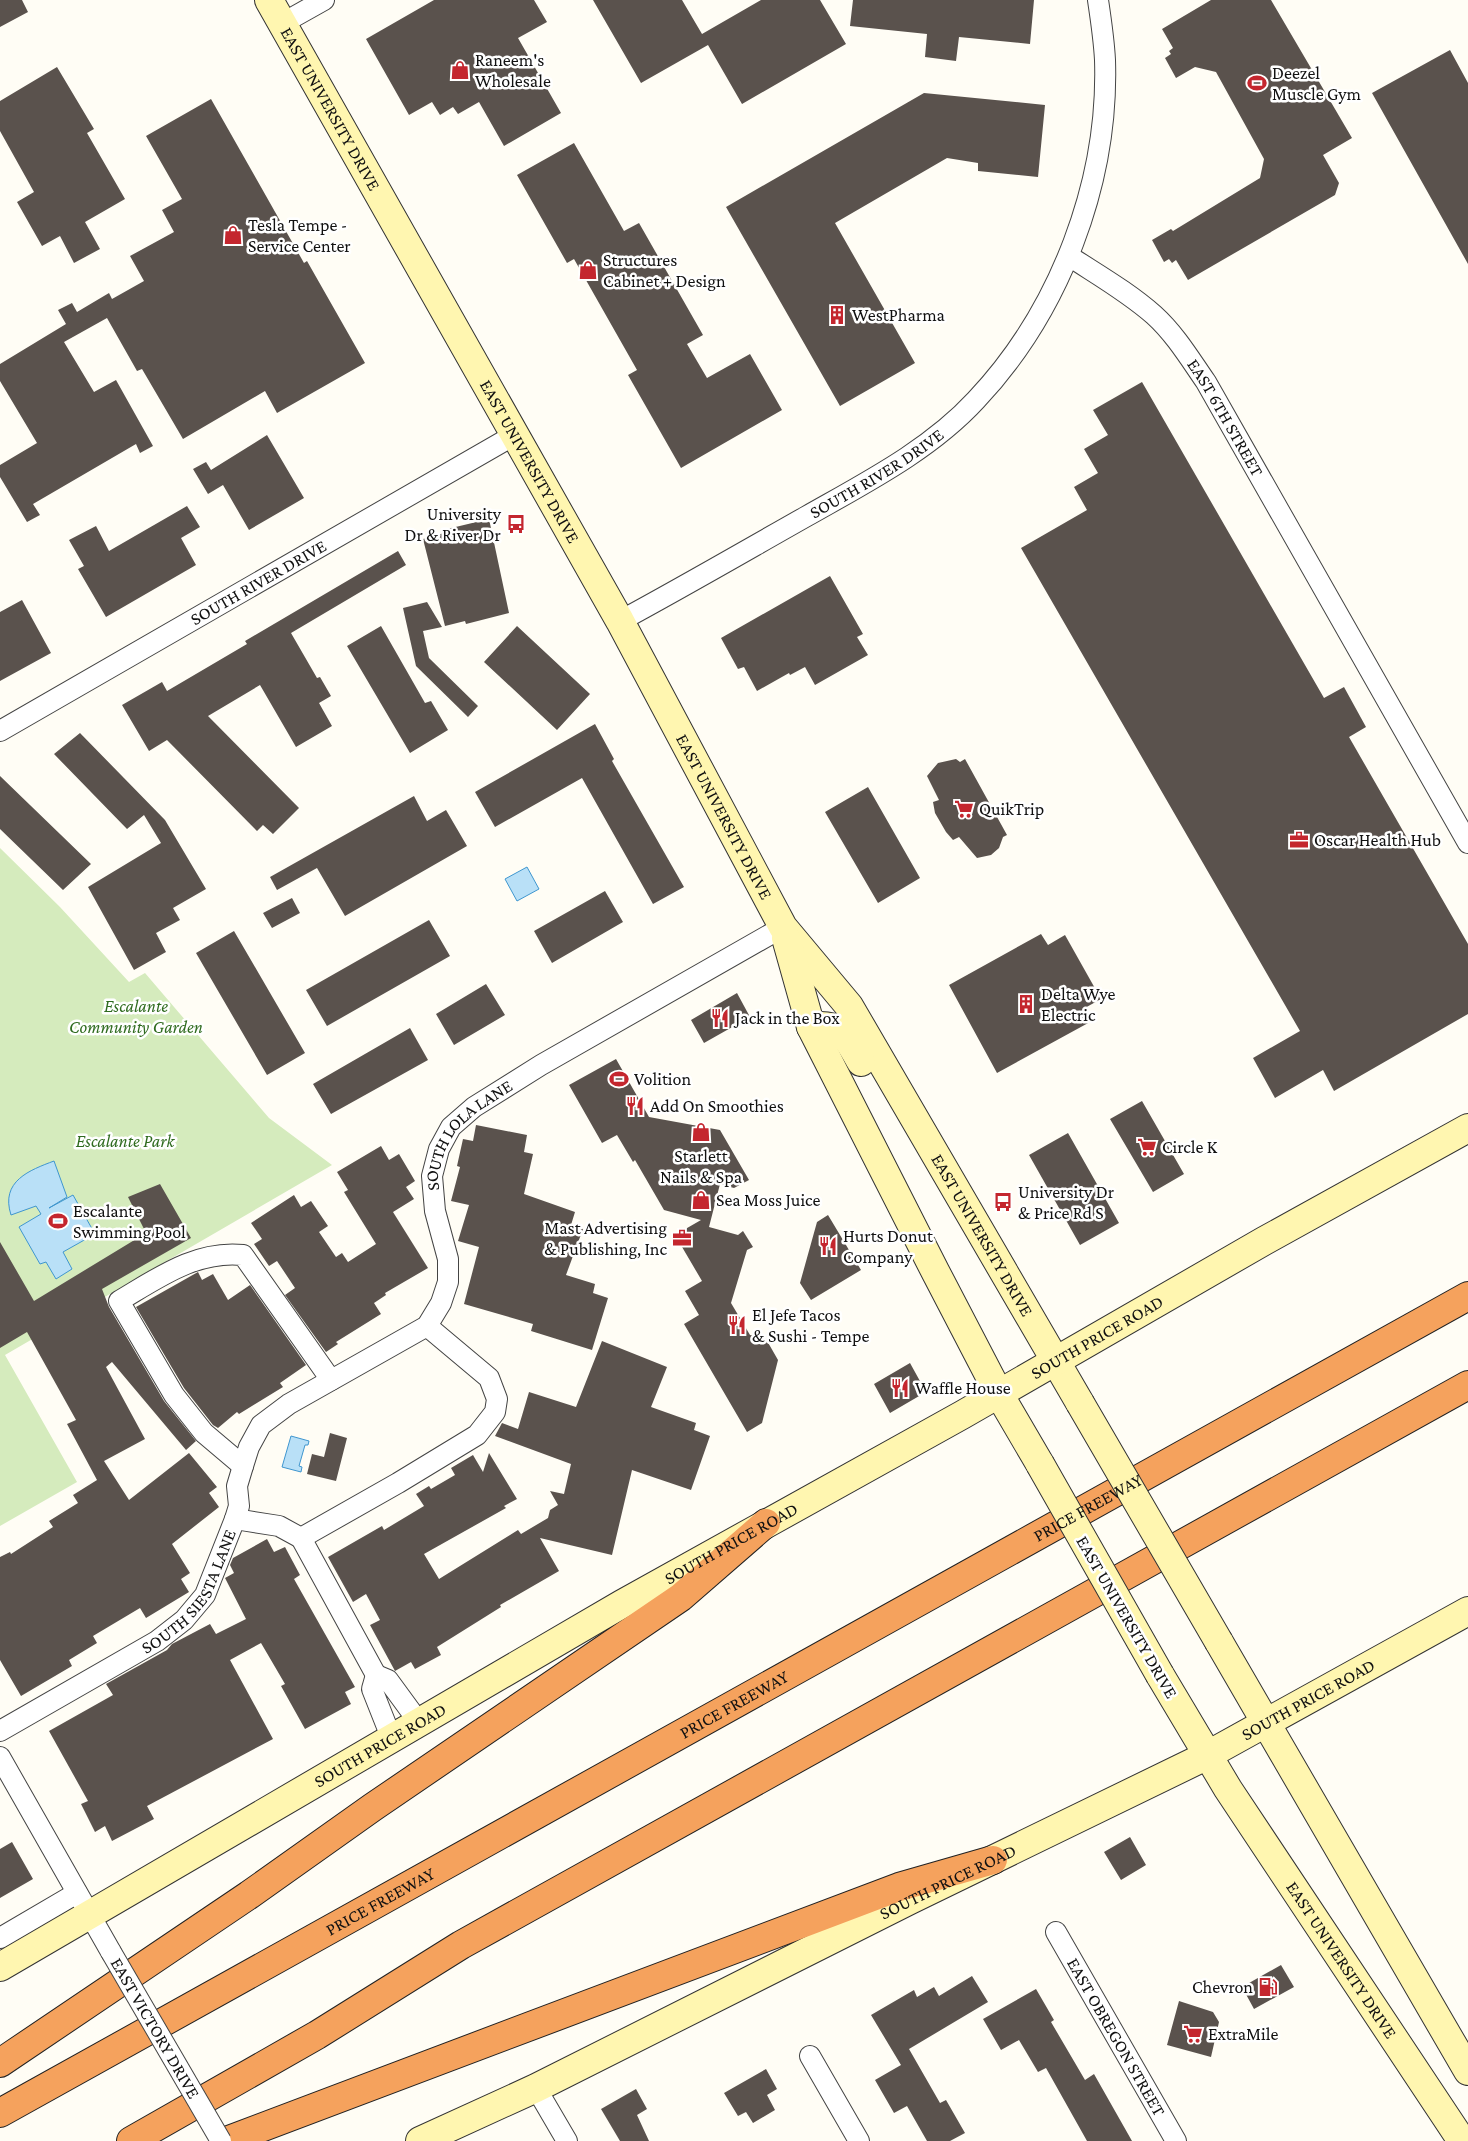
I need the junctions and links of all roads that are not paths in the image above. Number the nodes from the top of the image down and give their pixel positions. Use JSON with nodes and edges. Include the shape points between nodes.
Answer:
{"nodes":[{"id":1,"x":269,"y":0,"type":"edge"},
{"id":2,"x":324,"y":0,"type":"edge"},
{"id":3,"x":1098,"y":0,"type":"edge"},
{"id":4,"x":283,"y":23,"type":"junction"},
{"id":5,"x":1069,"y":256,"type":"junction"},
{"id":6,"x":516,"y":434,"type":"junction"},
{"id":7,"x":620,"y":621,"type":"junction"},
{"id":8,"x":0,"y":731,"type":"edge"},
{"id":9,"x":1468,"y":842,"type":"edge"},
{"id":10,"x":783,"y":927,"type":"junction"},
{"id":11,"x":811,"y":1027,"type":"junction"},
{"id":12,"x":1468,"y":1128,"type":"edge"},
{"id":13,"x":936,"y":1153,"type":"junction"},
{"id":14,"x":1468,"y":1296,"type":"edge"},
{"id":15,"x":427,"y":1326,"type":"junction"},
{"id":16,"x":1056,"y":1361,"type":"junction"},
{"id":17,"x":331,"y":1380,"type":"junction"},
{"id":18,"x":1468,"y":1385,"type":"edge"},
{"id":19,"x":999,"y":1394,"type":"junction"},
{"id":20,"x":243,"y":1466,"type":"junction"},
{"id":21,"x":235,"y":1519,"type":"junction"},
{"id":22,"x":766,"y":1523,"type":"junction"},
{"id":23,"x":301,"y":1538,"type":"junction"},
{"id":24,"x":1468,"y":1611,"type":"edge"},
{"id":25,"x":376,"y":1675,"type":"junction"},
{"id":26,"x":418,"y":1721,"type":"junction"},
{"id":27,"x":1266,"y":1724,"type":"junction"},
{"id":28,"x":0,"y":1731,"type":"edge"},
{"id":29,"x":391,"y":1737,"type":"junction"},
{"id":30,"x":1206,"y":1756,"type":"junction"},
{"id":31,"x":0,"y":1757,"type":"edge"},
{"id":32,"x":993,"y":1860,"type":"junction"},
{"id":33,"x":83,"y":1903,"type":"junction"},
{"id":34,"x":1056,"y":1932,"type":"dead end"},
{"id":35,"x":0,"y":1938,"type":"edge"},
{"id":36,"x":0,"y":1966,"type":"edge"},
{"id":37,"x":810,"y":2056,"type":"dead end"},
{"id":38,"x":0,"y":2063,"type":"edge"},
{"id":39,"x":1468,"y":2071,"type":"edge"},
{"id":40,"x":536,"y":2088,"type":"junction"},
{"id":41,"x":0,"y":2113,"type":"edge"},
{"id":42,"x":131,"y":2141,"type":"edge"},
{"id":43,"x":221,"y":2141,"type":"edge"},
{"id":44,"x":226,"y":2141,"type":"edge"},
{"id":45,"x":420,"y":2141,"type":"edge"},
{"id":46,"x":567,"y":2141,"type":"edge"},
{"id":47,"x":859,"y":2141,"type":"edge"},
{"id":48,"x":1176,"y":2141,"type":"edge"},
{"id":49,"x":1462,"y":2141,"type":"edge"}],
"edges":[{"from":1,"to":4,"type":"main road","name":"EAST UNIVERSITY DRIVE"},
{"from":2,"to":4,"type":"street"},
{"from":3,"to":5,"type":"street","via":[[1105,60],[1100,140]]},
{"from":4,"to":6,"type":"main road","name":"EAST UNIVERSITY DRIVE"},
{"from":5,"to":7,"type":"street","name":"SOUTH RIVER DRIVE","via":[[1020,345],[976,401],[937,435],[885,470]]},
{"from":5,"to":9,"type":"street","name":"EAST 6TH STREET","via":[[1119,287],[1178,340],[1206,382]]},
{"from":6,"to":7,"type":"main road","name":"EAST UNIVERSITY DRIVE"},
{"from":6,"to":8,"type":"street","name":"SOUTH RIVER DRIVE"},
{"from":7,"to":10,"type":"main road","name":"EAST UNIVERSITY DRIVE"},
{"from":10,"to":11,"type":"main road","name":"EAST UNIVERSITY DRIVE"},
{"from":10,"to":13,"type":"main road","name":"EAST UNIVERSITY DRIVE","via":[[850,1006]]},
{"from":10,"to":15,"type":"street","name":"SOUTH LOLA LANE","via":[[542,1065],[474,1107],[452,1127],[440,1149],[432,1176],[436,1211],[448,1259],[448,1282],[441,1303]]},
{"from":11,"to":13,"type":"main road","via":[[824,1024],[843,1032],[897,1120]]},
{"from":11,"to":19,"type":"main road","name":"EAST UNIVERSITY DRIVE"},
{"from":12,"to":16,"type":"main road","name":"SOUTH PRICE ROAD"},
{"from":13,"to":16,"type":"main road","name":"EAST UNIVERSITY DRIVE"},
{"from":14,"to":41,"type":"highway","name":"PRICE FREEWAY"},
{"from":15,"to":17,"type":"street","name":"SOUTH LOLA LANE"},
{"from":15,"to":23,"type":"street","via":[[489,1378],[497,1399],[495,1412],[477,1434]]},
{"from":16,"to":19,"type":"main road","name":"SOUTH PRICE ROAD"},
{"from":16,"to":27,"type":"main road","name":"EAST UNIVERSITY DRIVE","bridge":true},
{"from":17,"to":20,"type":"street","name":"SOUTH LOLA LANE","via":[[289,1404],[261,1425]]},
{"from":17,"to":20,"type":"street","via":[[243,1254],[225,1253],[178,1265],[119,1301],[174,1395],[204,1433]]},
{"from":18,"to":42,"type":"highway","via":[[461,1945],[317,2036]]},
{"from":19,"to":22,"type":"main road","name":"SOUTH PRICE ROAD"},
{"from":19,"to":30,"type":"main road","name":"EAST UNIVERSITY DRIVE","bridge":true},
{"from":20,"to":21,"type":"street","name":"SOUTH LOLA LANE","via":[[237,1486]]},
{"from":21,"to":23,"type":"street","name":"SOUTH SIESTA LANE","via":[[279,1526]]},
{"from":21,"to":28,"type":"street","name":"SOUTH SIESTA LANE","via":[[205,1595],[184,1620],[156,1641]]},
{"from":22,"to":26,"type":"main road","name":"SOUTH PRICE ROAD"},
{"from":22,"to":38,"type":"highway","via":[[681,1597]]},
{"from":23,"to":25,"type":"street"},
{"from":24,"to":27,"type":"main road","name":"SOUTH PRICE ROAD"},
{"from":25,"to":26,"type":"street","via":[[388,1680]]},
{"from":25,"to":29,"type":"street","via":[[372,1688]]},
{"from":26,"to":29,"type":"main road","name":"SOUTH PRICE ROAD"},
{"from":27,"to":30,"type":"main road","name":"SOUTH PRICE ROAD"},
{"from":27,"to":39,"type":"main road","name":"EAST UNIVERSITY DRIVE"},
{"from":29,"to":33,"type":"main road","name":"SOUTH PRICE ROAD"},
{"from":30,"to":32,"type":"main road","name":"SOUTH PRICE ROAD"},
{"from":30,"to":49,"type":"main road","name":"EAST UNIVERSITY DRIVE"},
{"from":31,"to":33,"type":"street","name":"EAST VICTORY DRIVE"},
{"from":32,"to":40,"type":"main road","name":"SOUTH PRICE ROAD"},
{"from":32,"to":44,"type":"highway","via":[[899,1887]]},
{"from":33,"to":35,"type":"street","name":"SOUTH PRICE ROAD"},
{"from":33,"to":36,"type":"main road","name":"SOUTH PRICE ROAD"},
{"from":33,"to":43,"type":"street","name":"EAST VICTORY DRIVE","bridge":true},
{"from":34,"to":48,"type":"street","name":"EAST OBREGON STREET"},
{"from":37,"to":47,"type":"street"},
{"from":40,"to":45,"type":"main road","name":"SOUTH PRICE ROAD"},
{"from":40,"to":46,"type":"street"}]}
